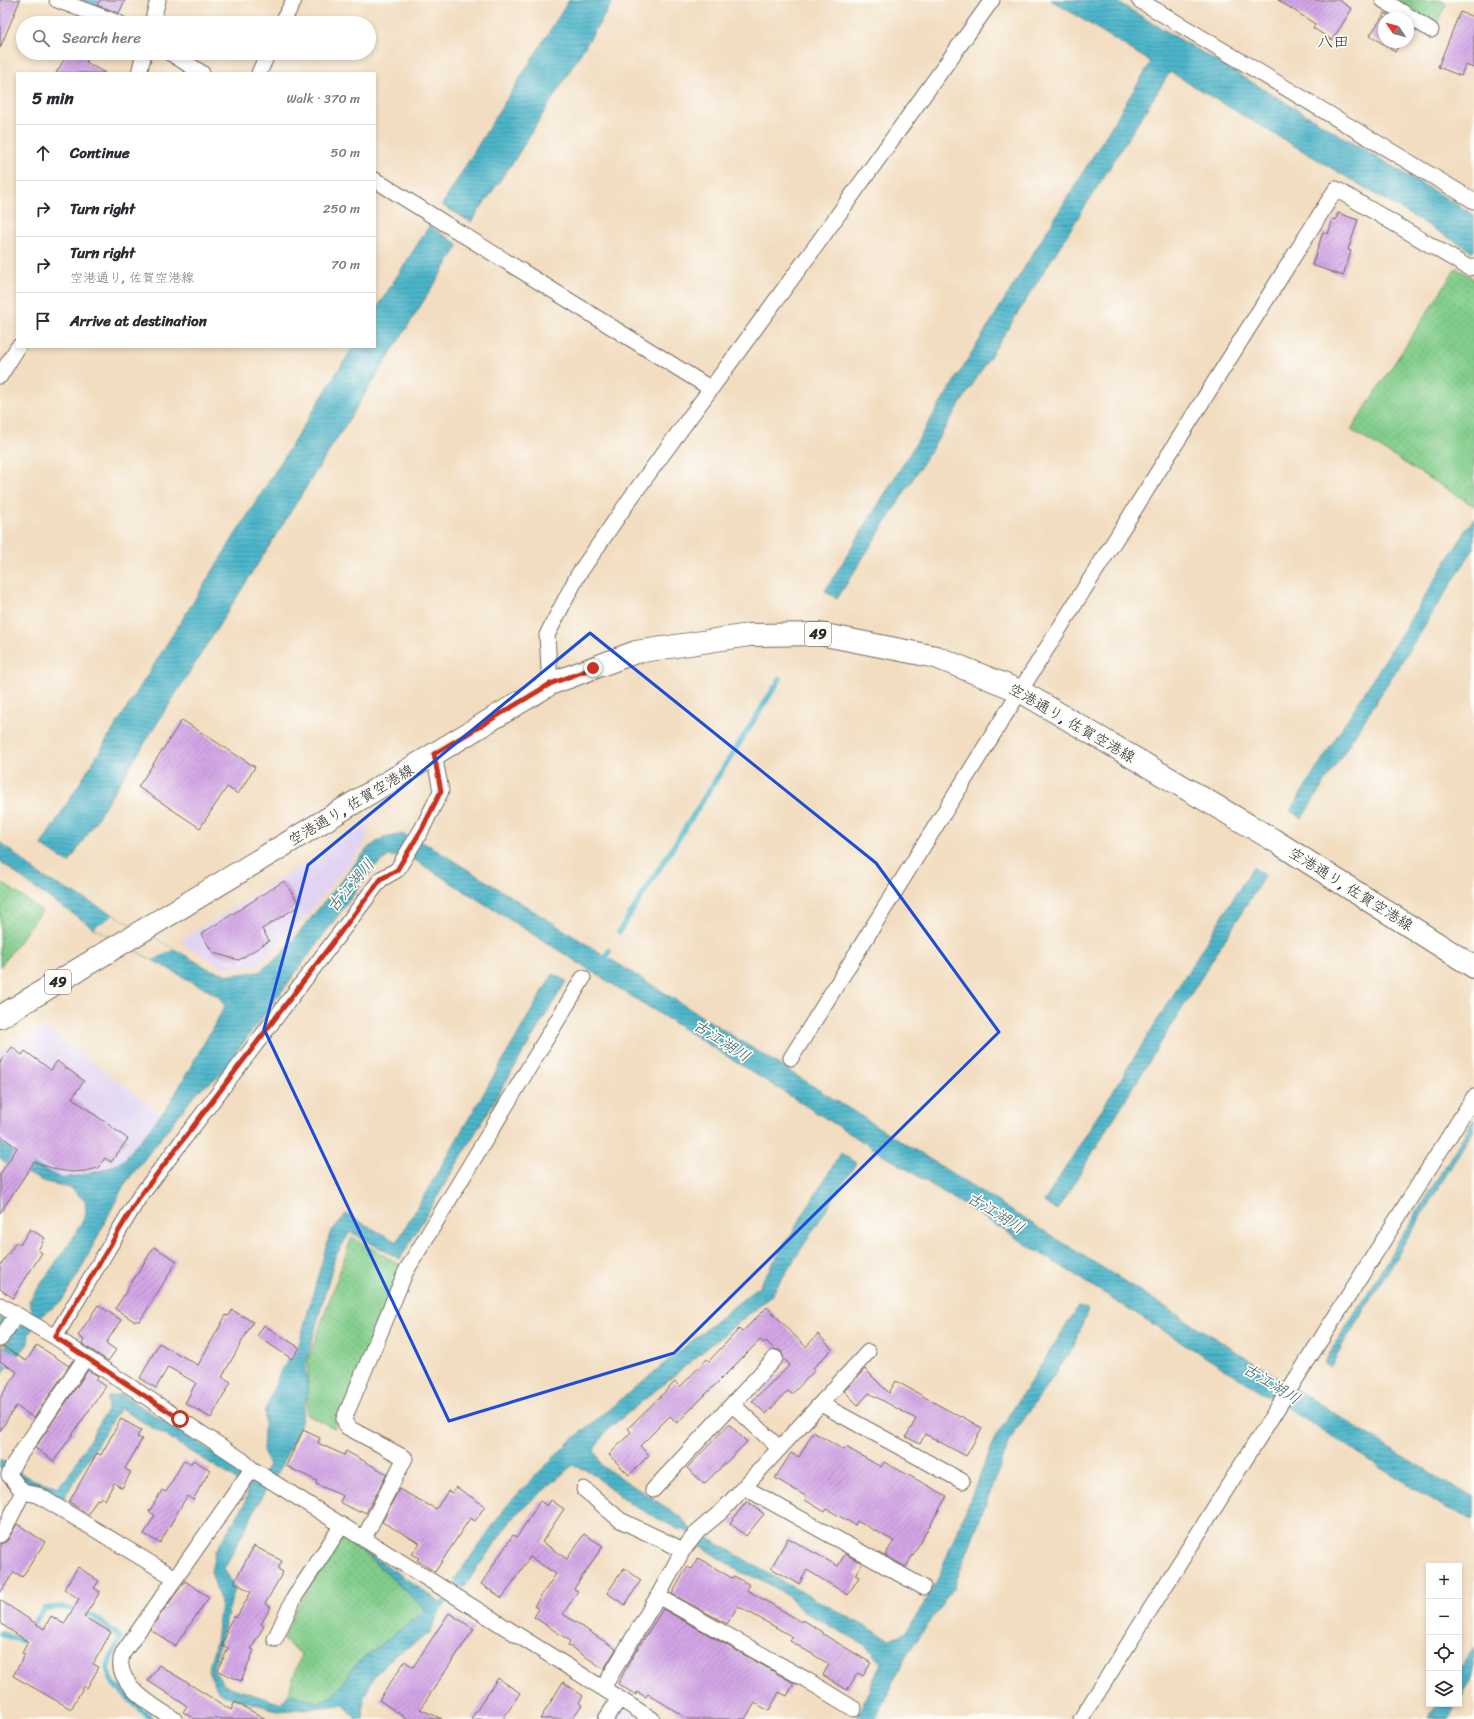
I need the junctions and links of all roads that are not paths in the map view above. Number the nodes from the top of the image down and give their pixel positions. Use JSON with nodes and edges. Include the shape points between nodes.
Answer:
{"nodes":[{"id":1,"x":57,"y":0,"type":"edge"},
{"id":2,"x":158,"y":0,"type":"edge"},
{"id":3,"x":294,"y":0,"type":"edge"},
{"id":4,"x":992,"y":0,"type":"edge"},
{"id":5,"x":1139,"y":0,"type":"edge"},
{"id":6,"x":1383,"y":0,"type":"edge"},
{"id":7,"x":100,"y":16,"type":"edge"},
{"id":8,"x":154,"y":16,"type":"edge"},
{"id":9,"x":286,"y":16,"type":"edge"},
{"id":10,"x":1431,"y":30,"type":"dead end"},
{"id":11,"x":142,"y":60,"type":"edge"},
{"id":12,"x":181,"y":60,"type":"edge"},
{"id":13,"x":265,"y":60,"type":"edge"},
{"id":14,"x":139,"y":72,"type":"edge"},
{"id":15,"x":200,"y":72,"type":"edge"},
{"id":16,"x":259,"y":72,"type":"edge"},
{"id":17,"x":376,"y":181,"type":"edge"},
{"id":18,"x":1474,"y":201,"type":"edge"},
{"id":19,"x":1474,"y":266,"type":"edge"},
{"id":20,"x":17,"y":348,"type":"edge"},
{"id":21,"x":0,"y":376,"type":"edge"},
{"id":22,"x":710,"y":388,"type":"junction"},
{"id":23,"x":550,"y":684,"type":"junction"},
{"id":24,"x":1020,"y":690,"type":"junction"},
{"id":25,"x":434,"y":754,"type":"junction"},
{"id":26,"x":1474,"y":967,"type":"edge"},
{"id":27,"x":583,"y":978,"type":"dead end"},
{"id":28,"x":0,"y":1017,"type":"edge"},
{"id":29,"x":791,"y":1058,"type":"dead end"},
{"id":30,"x":1474,"y":1097,"type":"edge"},
{"id":31,"x":0,"y":1305,"type":"edge"},
{"id":32,"x":17,"y":1319,"type":"junction"},
{"id":33,"x":55,"y":1337,"type":"junction"},
{"id":34,"x":0,"y":1339,"type":"edge"},
{"id":35,"x":868,"y":1352,"type":"dead end"},
{"id":36,"x":86,"y":1357,"type":"junction"},
{"id":37,"x":775,"y":1358,"type":"dead end"},
{"id":38,"x":821,"y":1404,"type":"junction"},
{"id":39,"x":733,"y":1405,"type":"junction"},
{"id":40,"x":779,"y":1448,"type":"junction"},
{"id":41,"x":250,"y":1477,"type":"junction"},
{"id":42,"x":962,"y":1481,"type":"dead end"},
{"id":43,"x":744,"y":1487,"type":"junction"},
{"id":44,"x":584,"y":1489,"type":"dead end"},
{"id":45,"x":653,"y":1490,"type":"dead end"},
{"id":46,"x":23,"y":1492,"type":"junction"},
{"id":47,"x":342,"y":1525,"type":"junction"},
{"id":48,"x":0,"y":1535,"type":"edge"},
{"id":49,"x":364,"y":1538,"type":"junction"},
{"id":50,"x":690,"y":1540,"type":"junction"},
{"id":51,"x":175,"y":1578,"type":"junction"},
{"id":52,"x":923,"y":1587,"type":"dead end"},
{"id":53,"x":658,"y":1596,"type":"junction"},
{"id":54,"x":275,"y":1638,"type":"dead end"},
{"id":55,"x":603,"y":1688,"type":"junction"},
{"id":56,"x":619,"y":1699,"type":"junction"},
{"id":57,"x":854,"y":1709,"type":"dead end"},
{"id":58,"x":174,"y":1719,"type":"edge"},
{"id":59,"x":606,"y":1719,"type":"edge"},
{"id":60,"x":652,"y":1719,"type":"edge"},
{"id":61,"x":1081,"y":1719,"type":"edge"}],
"edges":[{"from":1,"to":7,"type":"street"},
{"from":2,"to":8,"type":"street"},
{"from":3,"to":9,"type":"street"},
{"from":4,"to":22,"type":"street","via":[[815,247]]},
{"from":5,"to":18,"type":"street"},
{"from":6,"to":10,"type":"street"},
{"from":11,"to":14,"type":"street"},
{"from":12,"to":15,"type":"street"},
{"from":13,"to":16,"type":"street"},
{"from":17,"to":22,"type":"street"},
{"from":19,"to":24,"type":"street","via":[[1469,268],[1336,189]]},
{"from":20,"to":21,"type":"street"},
{"from":22,"to":23,"type":"street","via":[[578,575],[547,635]]},
{"from":23,"to":24,"type":"main road","name":"空港通り, 佐賀空港線","number":"49","via":[[636,652],[750,635],[820,634],[936,657]]},
{"from":23,"to":25,"type":"main road","name":"空港通り, 佐賀空港線","number":"49"},
{"from":24,"to":26,"type":"main road","name":"空港通り, 佐賀空港線","number":"49","via":[[1272,839]]},
{"from":24,"to":29,"type":"street"},
{"from":25,"to":28,"type":"main road","name":"空港通り, 佐賀空港線","number":"49"},
{"from":25,"to":33,"type":"street","via":[[441,791],[397,870],[381,879],[138,1199]]},
{"from":27,"to":49,"type":"street","via":[[406,1271],[344,1419],[346,1427],[405,1458]]},
{"from":30,"to":61,"type":"street"},
{"from":31,"to":32,"type":"street"},
{"from":32,"to":33,"type":"street"},
{"from":32,"to":34,"type":"street"},
{"from":33,"to":36,"type":"street"},
{"from":35,"to":38,"type":"street"},
{"from":36,"to":41,"type":"street","via":[[242,1460]]},
{"from":36,"to":46,"type":"street","via":[[11,1470]]},
{"from":37,"to":39,"type":"street"},
{"from":38,"to":40,"type":"street"},
{"from":38,"to":42,"type":"street"},
{"from":39,"to":40,"type":"street"},
{"from":39,"to":45,"type":"street"},
{"from":40,"to":43,"type":"street"},
{"from":41,"to":47,"type":"street","via":[[274,1482]]},
{"from":41,"to":51,"type":"street"},
{"from":43,"to":50,"type":"street"},
{"from":43,"to":52,"type":"street"},
{"from":44,"to":50,"type":"street","via":[[620,1520]]},
{"from":46,"to":48,"type":"street","via":[[4,1532]]},
{"from":46,"to":51,"type":"street","via":[[38,1495]]},
{"from":47,"to":49,"type":"street"},
{"from":47,"to":54,"type":"street","via":[[294,1598]]},
{"from":49,"to":55,"type":"street"},
{"from":50,"to":53,"type":"street"},
{"from":51,"to":58,"type":"street","via":[[120,1659],[126,1678],[133,1689],[143,1700]]},
{"from":53,"to":55,"type":"street"},
{"from":53,"to":57,"type":"street"},
{"from":55,"to":56,"type":"street"},
{"from":56,"to":59,"type":"street"},
{"from":56,"to":60,"type":"street"}]}
